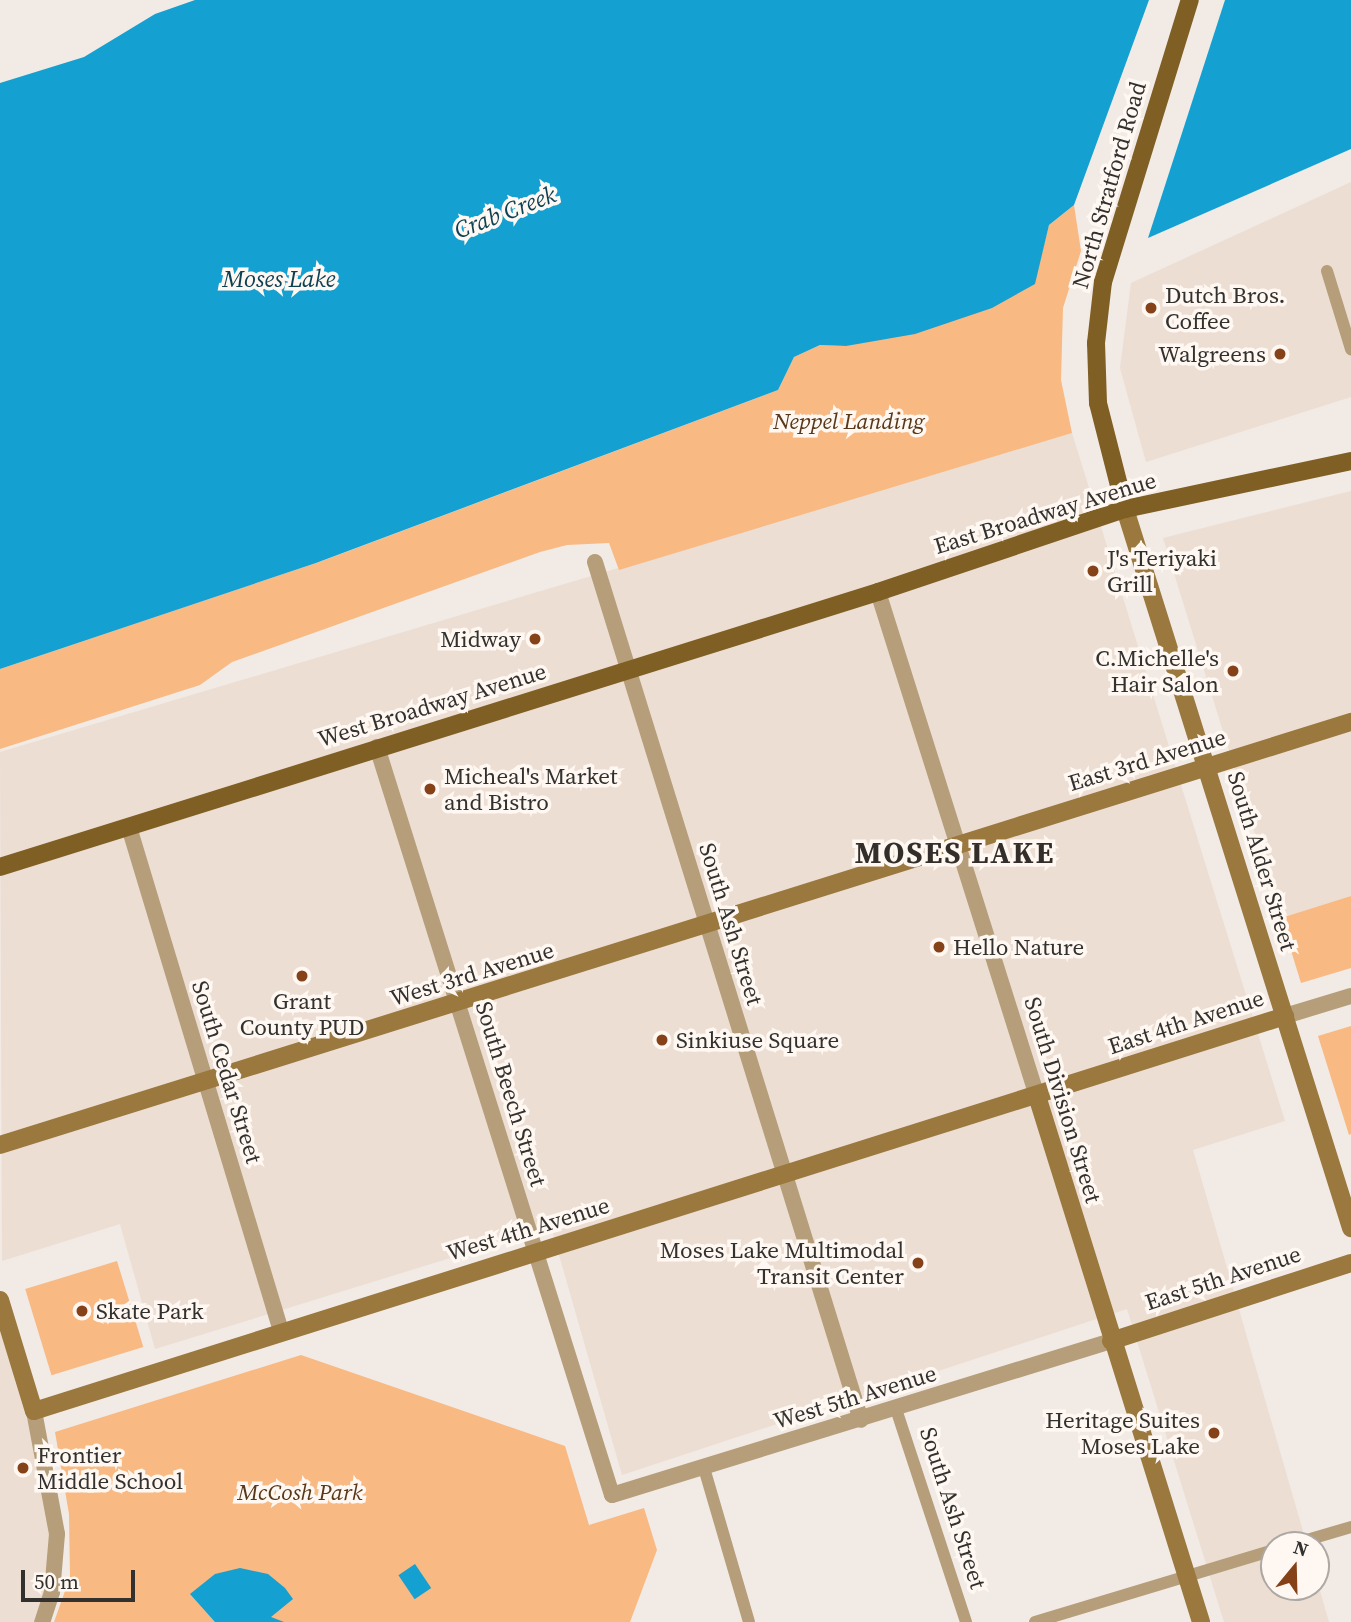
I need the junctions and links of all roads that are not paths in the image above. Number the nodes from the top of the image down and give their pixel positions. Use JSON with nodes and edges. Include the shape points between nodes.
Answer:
{"nodes":[{"id":1,"x":1190,"y":0,"type":"edge"},
{"id":2,"x":1327,"y":271,"type":"dead end"},
{"id":3,"x":1351,"y":349,"type":"edge"},
{"id":4,"x":1351,"y":461,"type":"edge"},
{"id":5,"x":1125,"y":509,"type":"junction"},
{"id":6,"x":595,"y":562,"type":"dead end"},
{"id":7,"x":878,"y":592,"type":"junction"},
{"id":8,"x":629,"y":669,"type":"junction"},
{"id":9,"x":1351,"y":722,"type":"edge"},
{"id":10,"x":377,"y":747,"type":"junction"},
{"id":11,"x":1207,"y":767,"type":"junction"},
{"id":12,"x":129,"y":827,"type":"junction"},
{"id":13,"x":957,"y":845,"type":"junction"},
{"id":14,"x":0,"y":867,"type":"edge"},
{"id":15,"x":707,"y":923,"type":"junction"},
{"id":16,"x":1351,"y":996,"type":"edge"},
{"id":17,"x":459,"y":1004,"type":"junction"},
{"id":18,"x":1285,"y":1016,"type":"junction"},
{"id":19,"x":206,"y":1079,"type":"junction"},
{"id":20,"x":1037,"y":1096,"type":"junction"},
{"id":21,"x":0,"y":1145,"type":"edge"},
{"id":22,"x":783,"y":1175,"type":"junction"},
{"id":23,"x":1351,"y":1228,"type":"edge"},
{"id":24,"x":535,"y":1252,"type":"junction"},
{"id":25,"x":1351,"y":1263,"type":"edge"},
{"id":26,"x":0,"y":1300,"type":"edge"},
{"id":27,"x":281,"y":1331,"type":"junction"},
{"id":28,"x":1111,"y":1340,"type":"junction"},
{"id":29,"x":896,"y":1409,"type":"junction"},
{"id":30,"x":34,"y":1411,"type":"junction"},
{"id":31,"x":861,"y":1420,"type":"junction"},
{"id":32,"x":704,"y":1468,"type":"junction"},
{"id":33,"x":612,"y":1495,"type":"joint"},
{"id":34,"x":1351,"y":1527,"type":"edge"},
{"id":35,"x":1330,"y":1533,"type":"edge"},
{"id":36,"x":1260,"y":1554,"type":"edge"},
{"id":37,"x":1186,"y":1576,"type":"junction"},
{"id":38,"x":42,"y":1622,"type":"edge"},
{"id":39,"x":749,"y":1622,"type":"edge"},
{"id":40,"x":966,"y":1622,"type":"edge"},
{"id":41,"x":1035,"y":1622,"type":"edge"},
{"id":42,"x":1201,"y":1622,"type":"edge"}],
"edges":[{"from":1,"to":5,"type":"main road","name":"North Stratford Road","via":[[1103,282],[1096,343],[1098,403]]},
{"from":2,"to":3,"type":"street"},
{"from":4,"to":5,"type":"main road","name":"East Broadway Avenue"},
{"from":5,"to":7,"type":"main road","name":"East Broadway Avenue"},
{"from":5,"to":11,"type":"main road","name":"South Alder Street"},
{"from":6,"to":8,"type":"street","name":"South Ash Street"},
{"from":7,"to":8,"type":"main road","name":"West Broadway Avenue"},
{"from":7,"to":13,"type":"street","name":"South Division Street"},
{"from":8,"to":10,"type":"main road","name":"West Broadway Avenue"},
{"from":8,"to":15,"type":"street","name":"South Ash Street"},
{"from":9,"to":11,"type":"main road","name":"East 3rd Avenue"},
{"from":10,"to":12,"type":"main road","name":"West Broadway Avenue"},
{"from":10,"to":17,"type":"street","name":"South Beech Street"},
{"from":11,"to":13,"type":"main road","name":"East 3rd Avenue"},
{"from":11,"to":18,"type":"main road","name":"South Alder Street"},
{"from":12,"to":14,"type":"main road","name":"West Broadway Avenue"},
{"from":12,"to":19,"type":"street","name":"South Cedar Street"},
{"from":13,"to":15,"type":"main road","name":"West 3rd Avenue"},
{"from":13,"to":20,"type":"street","name":"South Division Street"},
{"from":15,"to":17,"type":"main road","name":"West 3rd Avenue"},
{"from":15,"to":22,"type":"street","name":"South Ash Street"},
{"from":16,"to":18,"type":"street","name":"East 4th Avenue"},
{"from":17,"to":19,"type":"main road","name":"West 3rd Avenue"},
{"from":17,"to":24,"type":"street","name":"South Beech Street"},
{"from":18,"to":20,"type":"main road","name":"East 4th Avenue"},
{"from":18,"to":23,"type":"main road","name":"South Alder Street"},
{"from":19,"to":21,"type":"main road","name":"West 3rd Avenue"},
{"from":19,"to":27,"type":"street","name":"South Cedar Street"},
{"from":20,"to":22,"type":"main road","name":"West 4th Avenue"},
{"from":20,"to":28,"type":"main road","name":"South Division Street"},
{"from":22,"to":24,"type":"main road","name":"West 4th Avenue"},
{"from":22,"to":31,"type":"street","name":"South Ash Street"},
{"from":24,"to":27,"type":"main road","name":"West 4th Avenue"},
{"from":24,"to":33,"type":"street","name":"South Beech Street"},
{"from":25,"to":28,"type":"main road","name":"East 5th Avenue"},
{"from":26,"to":30,"type":"main road"},
{"from":27,"to":30,"type":"main road","name":"West 4th Avenue"},
{"from":28,"to":29,"type":"street","name":"West 5th Avenue"},
{"from":28,"to":37,"type":"main road","name":"South Division Street"},
{"from":29,"to":31,"type":"street","name":"West 5th Avenue"},
{"from":29,"to":40,"type":"street","name":"South Ash Street"},
{"from":30,"to":38,"type":"street","via":[[57,1534],[52,1592]]},
{"from":31,"to":32,"type":"street","name":"West 5th Avenue"},
{"from":32,"to":33,"type":"street","name":"West 5th Avenue"},
{"from":32,"to":39,"type":"street"},
{"from":34,"to":35,"type":"street"},
{"from":36,"to":37,"type":"street"},
{"from":37,"to":41,"type":"street"},
{"from":37,"to":42,"type":"main road","name":"South Division Street"}]}
